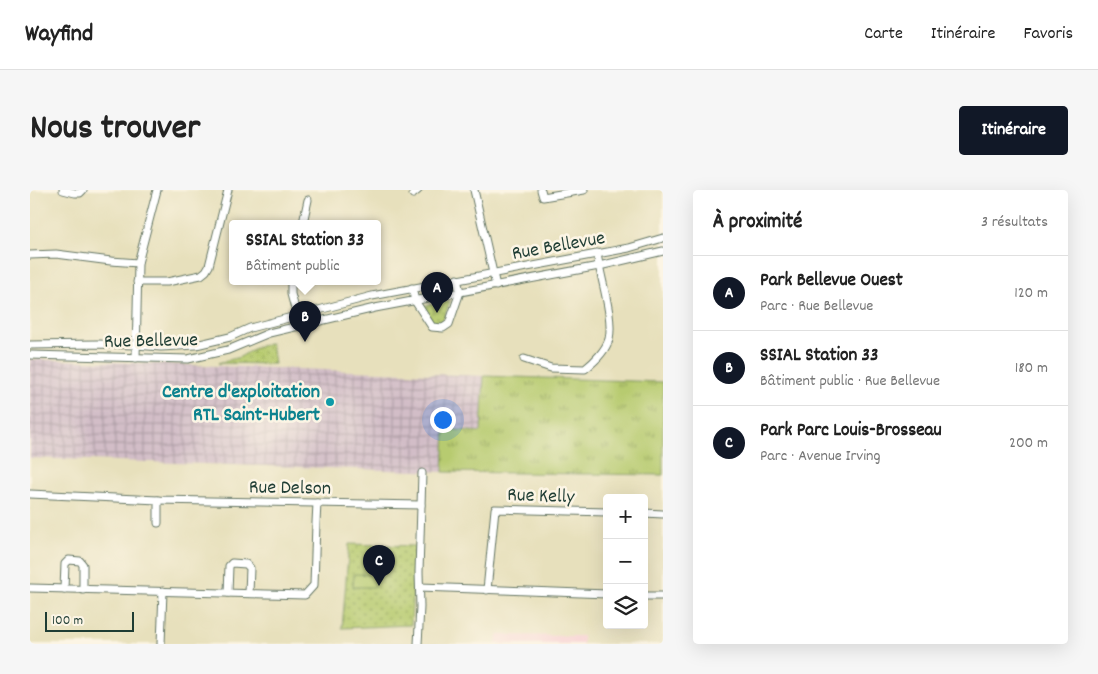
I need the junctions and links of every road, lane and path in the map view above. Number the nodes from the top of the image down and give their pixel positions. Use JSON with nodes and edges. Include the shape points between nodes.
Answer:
{"nodes":[{"id":1,"x":63,"y":190,"type":"edge"},
{"id":2,"x":82,"y":190,"type":"edge"},
{"id":3,"x":156,"y":190,"type":"edge"},
{"id":4,"x":228,"y":190,"type":"edge"},
{"id":5,"x":474,"y":190,"type":"edge"},
{"id":6,"x":541,"y":190,"type":"edge"},
{"id":7,"x":584,"y":190,"type":"edge"},
{"id":8,"x":308,"y":200,"type":"dead end"},
{"id":9,"x":304,"y":220,"type":"edge"},
{"id":10,"x":662,"y":241,"type":"edge"},
{"id":11,"x":663,"y":250,"type":"edge"},
{"id":12,"x":597,"y":253,"type":"junction"},
{"id":13,"x":30,"y":255,"type":"edge"},
{"id":14,"x":138,"y":263,"type":"junction"},
{"id":15,"x":599,"y":266,"type":"junction"},
{"id":16,"x":493,"y":272,"type":"junction"},
{"id":17,"x":457,"y":280,"type":"junction"},
{"id":18,"x":137,"y":282,"type":"junction"},
{"id":19,"x":291,"y":285,"type":"edge"},
{"id":20,"x":496,"y":286,"type":"junction"},
{"id":21,"x":412,"y":288,"type":"junction"},
{"id":22,"x":460,"y":292,"type":"junction"},
{"id":23,"x":415,"y":301,"type":"junction"},
{"id":24,"x":297,"y":315,"type":"junction"},
{"id":25,"x":300,"y":326,"type":"junction"},
{"id":26,"x":30,"y":345,"type":"edge"},
{"id":27,"x":136,"y":345,"type":"junction"},
{"id":28,"x":30,"y":355,"type":"edge"},
{"id":29,"x":136,"y":358,"type":"junction"},
{"id":30,"x":524,"y":359,"type":"dead end"},
{"id":31,"x":422,"y":473,"type":"dead end"},
{"id":32,"x":30,"y":494,"type":"edge"},
{"id":33,"x":158,"y":500,"type":"junction"},
{"id":34,"x":317,"y":503,"type":"junction"},
{"id":35,"x":421,"y":505,"type":"junction"},
{"id":36,"x":603,"y":512,"type":"edge"},
{"id":37,"x":648,"y":513,"type":"edge"},
{"id":38,"x":663,"y":514,"type":"edge"},
{"id":39,"x":158,"y":522,"type":"dead end"},
{"id":40,"x":420,"y":587,"type":"junction"},
{"id":41,"x":30,"y":588,"type":"edge"},
{"id":42,"x":64,"y":589,"type":"junction"},
{"id":43,"x":83,"y":590,"type":"junction"},
{"id":44,"x":487,"y":590,"type":"junction"},
{"id":45,"x":163,"y":592,"type":"junction"},
{"id":46,"x":228,"y":593,"type":"junction"},
{"id":47,"x":249,"y":594,"type":"junction"},
{"id":48,"x":603,"y":594,"type":"edge"},
{"id":49,"x":648,"y":596,"type":"edge"},
{"id":50,"x":663,"y":596,"type":"edge"},
{"id":51,"x":161,"y":644,"type":"edge"},
{"id":52,"x":418,"y":644,"type":"edge"}],
"edges":[{"from":1,"to":2,"type":"street","via":[[75,193]]},
{"from":3,"to":14,"type":"street"},
{"from":4,"to":18,"type":"street","via":[[205,272],[171,282]]},
{"from":5,"to":16,"type":"street"},
{"from":6,"to":7,"type":"street","via":[[543,197]]},
{"from":8,"to":9,"type":"street"},
{"from":10,"to":12,"type":"street","name":"Rue Bellevue"},
{"from":11,"to":15,"type":"street","name":"Rue Bellevue"},
{"from":12,"to":15,"type":"street"},
{"from":12,"to":16,"type":"street","name":"Rue Bellevue"},
{"from":13,"to":14,"type":"street","via":[[56,254]]},
{"from":14,"to":18,"type":"street"},
{"from":15,"to":20,"type":"street","name":"Rue Bellevue"},
{"from":15,"to":30,"type":"street","via":[[611,329],[609,341],[596,360],[585,369],[551,368]]},
{"from":16,"to":17,"type":"street","name":"Rue Bellevue"},
{"from":16,"to":20,"type":"street"},
{"from":17,"to":21,"type":"street","name":"Rue Bellevue"},
{"from":17,"to":22,"type":"street"},
{"from":18,"to":27,"type":"street"},
{"from":19,"to":24,"type":"street"},
{"from":20,"to":22,"type":"street","name":"Rue Bellevue"},
{"from":21,"to":23,"type":"street"},
{"from":21,"to":24,"type":"street","name":"Rue Bellevue"},
{"from":22,"to":23,"type":"street","name":"Rue Bellevue"},
{"from":22,"to":23,"type":"street","via":[[449,324],[443,328],[432,327]]},
{"from":23,"to":25,"type":"street","name":"Rue Bellevue"},
{"from":24,"to":25,"type":"street"},
{"from":24,"to":27,"type":"street","name":"Rue Bellevue","via":[[196,345],[161,348]]},
{"from":25,"to":29,"type":"street","name":"Rue Bellevue","via":[[269,333],[228,350],[188,359]]},
{"from":26,"to":27,"type":"street","name":"Rue Bellevue"},
{"from":27,"to":29,"type":"street"},
{"from":28,"to":29,"type":"street","name":"Rue Bellevue"},
{"from":31,"to":35,"type":"street"},
{"from":32,"to":33,"type":"street","name":"Rue Delson"},
{"from":33,"to":34,"type":"street","name":"Rue Delson"},
{"from":33,"to":39,"type":"street"},
{"from":34,"to":35,"type":"street","name":"Rue Delson"},
{"from":34,"to":47,"type":"street","via":[[314,585],[305,595]]},
{"from":35,"to":40,"type":"street"},
{"from":36,"to":44,"type":"street","name":"Rue Kelly","via":[[495,509]]},
{"from":37,"to":38,"type":"street"},
{"from":40,"to":44,"type":"street"},
{"from":40,"to":52,"type":"street"},
{"from":41,"to":42,"type":"street"},
{"from":42,"to":43,"type":"street"},
{"from":42,"to":43,"type":"street","via":[[65,564],[69,560],[80,561],[83,565]]},
{"from":43,"to":45,"type":"street"},
{"from":44,"to":48,"type":"street"},
{"from":45,"to":46,"type":"street"},
{"from":45,"to":51,"type":"street"},
{"from":46,"to":47,"type":"street"},
{"from":46,"to":47,"type":"street","via":[[229,566],[232,563],[246,564],[250,568]]},
{"from":49,"to":50,"type":"street"}]}
